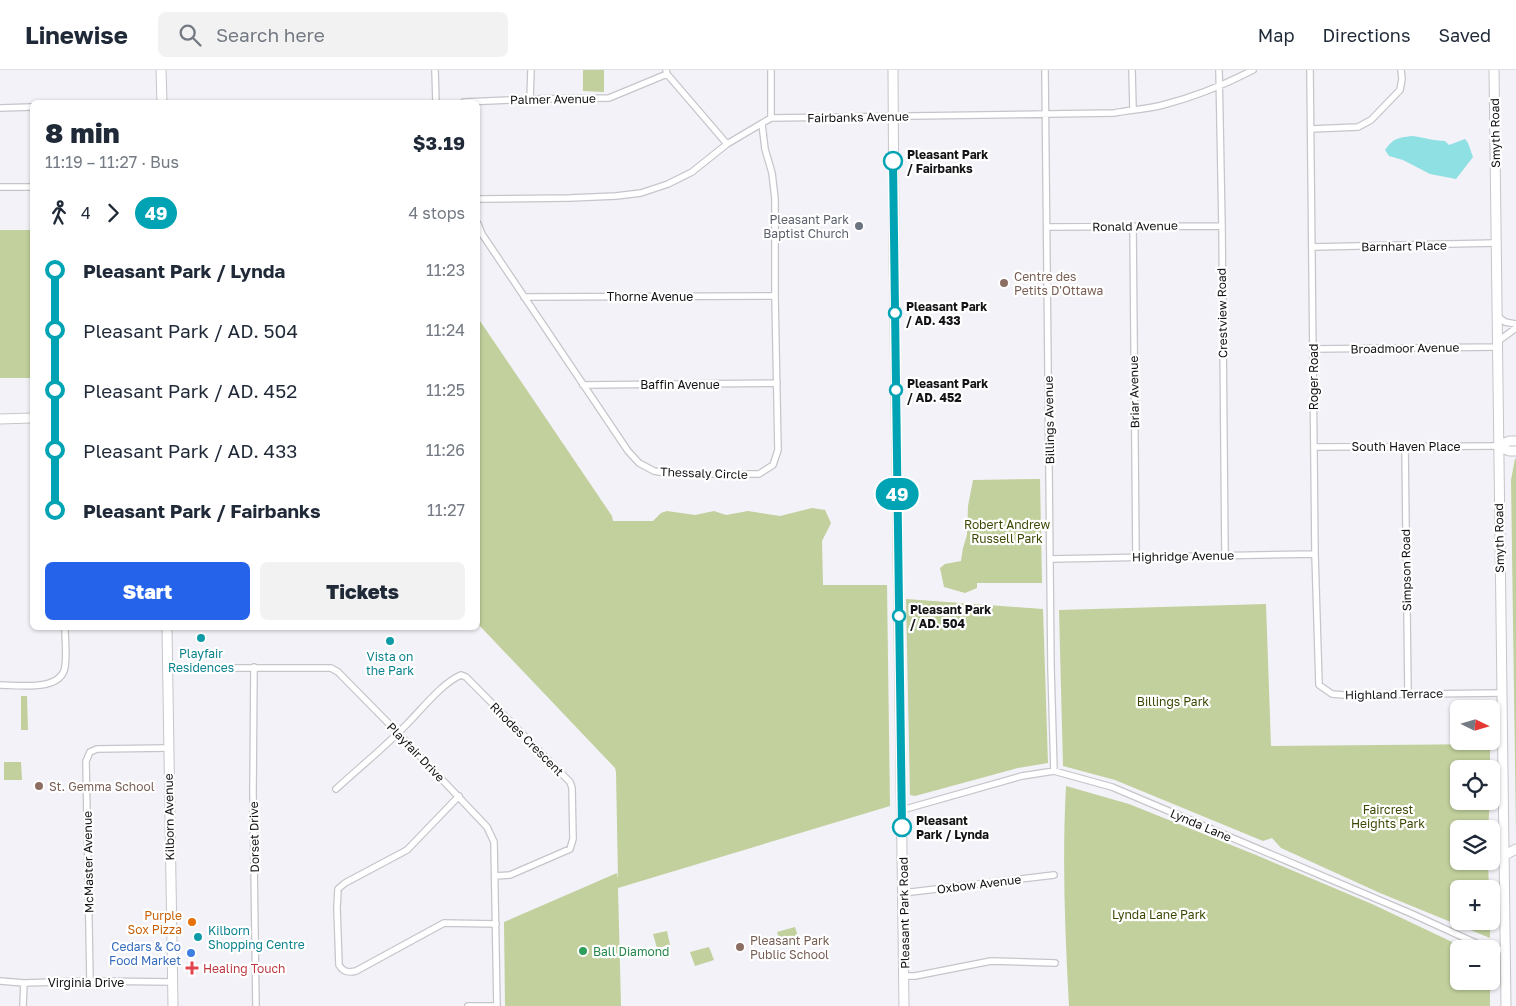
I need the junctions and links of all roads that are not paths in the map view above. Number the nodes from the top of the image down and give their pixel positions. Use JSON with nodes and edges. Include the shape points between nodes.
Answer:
{"nodes":[{"id":1,"x":161,"y":70,"type":"edge"},
{"id":2,"x":435,"y":70,"type":"edge"},
{"id":3,"x":531,"y":70,"type":"edge"},
{"id":4,"x":771,"y":70,"type":"edge"},
{"id":5,"x":893,"y":70,"type":"edge"},
{"id":6,"x":1045,"y":70,"type":"edge"},
{"id":7,"x":1132,"y":70,"type":"edge"},
{"id":8,"x":1219,"y":70,"type":"edge"},
{"id":9,"x":1253,"y":70,"type":"edge"},
{"id":10,"x":1310,"y":70,"type":"edge"},
{"id":11,"x":1402,"y":70,"type":"edge"},
{"id":12,"x":1494,"y":70,"type":"edge"},
{"id":13,"x":667,"y":72,"type":"edge"},
{"id":14,"x":1219,"y":86,"type":"junction"},
{"id":15,"x":530,"y":99,"type":"junction"},
{"id":16,"x":162,"y":100,"type":"edge"},
{"id":17,"x":436,"y":100,"type":"edge"},
{"id":18,"x":480,"y":101,"type":"edge"},
{"id":19,"x":30,"y":107,"type":"edge"},
{"id":20,"x":0,"y":108,"type":"edge"},
{"id":21,"x":1133,"y":109,"type":"junction"},
{"id":22,"x":1045,"y":113,"type":"junction"},
{"id":23,"x":893,"y":116,"type":"junction"},
{"id":24,"x":771,"y":118,"type":"junction"},
{"id":25,"x":762,"y":124,"type":"junction"},
{"id":26,"x":1311,"y":129,"type":"junction"},
{"id":27,"x":726,"y":144,"type":"junction"},
{"id":28,"x":0,"y":187,"type":"edge"},
{"id":29,"x":30,"y":187,"type":"edge"},
{"id":30,"x":480,"y":199,"type":"edge"},
{"id":31,"x":1132,"y":226,"type":"junction"},
{"id":32,"x":1222,"y":226,"type":"junction"},
{"id":33,"x":1048,"y":227,"type":"junction"},
{"id":34,"x":480,"y":229,"type":"edge"},
{"id":35,"x":1496,"y":243,"type":"junction"},
{"id":36,"x":1312,"y":247,"type":"junction"},
{"id":37,"x":775,"y":296,"type":"junction"},
{"id":38,"x":524,"y":297,"type":"junction"},
{"id":39,"x":1497,"y":316,"type":"junction"},
{"id":40,"x":1516,"y":324,"type":"edge"},
{"id":41,"x":1516,"y":328,"type":"edge"},
{"id":42,"x":1497,"y":344,"type":"junction"},
{"id":43,"x":1313,"y":349,"type":"junction"},
{"id":44,"x":777,"y":383,"type":"junction"},
{"id":45,"x":583,"y":385,"type":"junction"},
{"id":46,"x":0,"y":418,"type":"edge"},
{"id":47,"x":30,"y":418,"type":"edge"},
{"id":48,"x":1516,"y":441,"type":"edge"},
{"id":49,"x":1405,"y":446,"type":"junction"},
{"id":50,"x":1498,"y":446,"type":"junction"},
{"id":51,"x":1314,"y":447,"type":"junction"},
{"id":52,"x":1516,"y":451,"type":"edge"},
{"id":53,"x":1315,"y":554,"type":"junction"},
{"id":54,"x":1224,"y":555,"type":"junction"},
{"id":55,"x":1136,"y":557,"type":"junction"},
{"id":56,"x":1051,"y":559,"type":"junction"},
{"id":57,"x":65,"y":630,"type":"edge"},
{"id":58,"x":167,"y":630,"type":"edge"},
{"id":59,"x":254,"y":667,"type":"junction"},
{"id":60,"x":168,"y":668,"type":"junction"},
{"id":61,"x":1319,"y":684,"type":"joint"},
{"id":62,"x":0,"y":685,"type":"edge"},
{"id":63,"x":1408,"y":693,"type":"junction"},
{"id":64,"x":1501,"y":693,"type":"junction"},
{"id":65,"x":398,"y":733,"type":"junction"},
{"id":66,"x":168,"y":748,"type":"junction"},
{"id":67,"x":1054,"y":771,"type":"junction"},
{"id":68,"x":336,"y":788,"type":"dead end"},
{"id":69,"x":459,"y":796,"type":"junction"},
{"id":70,"x":902,"y":810,"type":"junction"},
{"id":71,"x":1516,"y":850,"type":"edge"},
{"id":72,"x":1505,"y":855,"type":"junction"},
{"id":73,"x":1516,"y":859,"type":"edge"},
{"id":74,"x":1054,"y":875,"type":"dead end"},
{"id":75,"x":495,"y":876,"type":"junction"},
{"id":76,"x":903,"y":893,"type":"junction"},
{"id":77,"x":496,"y":924,"type":"junction"},
{"id":78,"x":1469,"y":940,"type":"edge"},
{"id":79,"x":1500,"y":950,"type":"edge"},
{"id":80,"x":1506,"y":950,"type":"junction"},
{"id":81,"x":1055,"y":963,"type":"dead end"},
{"id":82,"x":905,"y":976,"type":"junction"},
{"id":83,"x":0,"y":981,"type":"edge"},
{"id":84,"x":90,"y":981,"type":"junction"},
{"id":85,"x":172,"y":982,"type":"junction"},
{"id":86,"x":24,"y":983,"type":"junction"},
{"id":87,"x":23,"y":1006,"type":"edge"},
{"id":88,"x":172,"y":1006,"type":"edge"},
{"id":89,"x":256,"y":1006,"type":"edge"},
{"id":90,"x":468,"y":1006,"type":"edge"},
{"id":91,"x":497,"y":1006,"type":"edge"},
{"id":92,"x":904,"y":1006,"type":"edge"},
{"id":93,"x":1506,"y":1006,"type":"edge"}],
"edges":[{"from":1,"to":16,"type":"street"},
{"from":2,"to":17,"type":"street"},
{"from":3,"to":15,"type":"street"},
{"from":4,"to":24,"type":"street"},
{"from":5,"to":23,"type":"street","name":"Pleasant Park Road"},
{"from":6,"to":22,"type":"street","name":"Billings Avenue"},
{"from":7,"to":21,"type":"street"},
{"from":8,"to":14,"type":"street","name":"Crestview Road"},
{"from":9,"to":14,"type":"street","name":"Fairbanks Avenue"},
{"from":10,"to":26,"type":"street","name":"Roger Road"},
{"from":11,"to":26,"type":"street","via":[[1400,90],[1371,120],[1358,127]]},
{"from":12,"to":35,"type":"street","name":"Smyth Road"},
{"from":13,"to":15,"type":"street","name":"Palmer Avenue","via":[[609,98]]},
{"from":13,"to":27,"type":"street"},
{"from":14,"to":21,"type":"street","name":"Fairbanks Avenue","via":[[1162,105]]},
{"from":14,"to":32,"type":"street","name":"Crestview Road"},
{"from":15,"to":18,"type":"street","name":"Palmer Avenue"},
{"from":19,"to":20,"type":"street"},
{"from":21,"to":22,"type":"street","name":"Fairbanks Avenue","via":[[1114,113]]},
{"from":22,"to":23,"type":"street","name":"Fairbanks Avenue"},
{"from":22,"to":33,"type":"street","name":"Billings Avenue"},
{"from":23,"to":24,"type":"street","name":"Fairbanks Avenue"},
{"from":23,"to":70,"type":"street","name":"Pleasant Park Road"},
{"from":24,"to":25,"type":"street"},
{"from":25,"to":27,"type":"street"},
{"from":25,"to":37,"type":"street","name":"Thessaly Circle","via":[[775,198]]},
{"from":26,"to":36,"type":"street","name":"Roger Road"},
{"from":27,"to":30,"type":"street","via":[[692,172],[641,193]]},
{"from":28,"to":29,"type":"street"},
{"from":31,"to":32,"type":"street","name":"Ronald Avenue"},
{"from":31,"to":33,"type":"street","name":"Ronald Avenue"},
{"from":31,"to":55,"type":"street","name":"Briar Avenue"},
{"from":32,"to":54,"type":"street","name":"Crestview Road"},
{"from":33,"to":56,"type":"street","name":"Billings Avenue"},
{"from":34,"to":38,"type":"street","name":"Thessaly Circle"},
{"from":35,"to":36,"type":"street","name":"Barnhart Place"},
{"from":35,"to":39,"type":"street","name":"Smyth Road"},
{"from":36,"to":43,"type":"street","name":"Roger Road"},
{"from":37,"to":38,"type":"street","name":"Thorne Avenue"},
{"from":37,"to":44,"type":"street","name":"Thessaly Circle"},
{"from":38,"to":45,"type":"street","name":"Thessaly Circle"},
{"from":39,"to":40,"type":"street"},
{"from":39,"to":42,"type":"street","name":"Smyth Road"},
{"from":41,"to":42,"type":"street"},
{"from":42,"to":43,"type":"street","name":"Broadmoor Avenue"},
{"from":42,"to":50,"type":"street","name":"Smyth Road"},
{"from":43,"to":51,"type":"street","name":"Roger Road"},
{"from":44,"to":45,"type":"street","name":"Baffin Avenue"},
{"from":44,"to":45,"type":"street","name":"Thessaly Circle","via":[[778,450],[773,465],[759,474],[654,471],[639,463],[628,451]]},
{"from":46,"to":47,"type":"street"},
{"from":48,"to":50,"type":"street"},
{"from":49,"to":50,"type":"street","name":"South Haven Place"},
{"from":49,"to":51,"type":"street","name":"South Haven Place"},
{"from":49,"to":63,"type":"street","name":"Simpson Road"},
{"from":50,"to":52,"type":"street"},
{"from":50,"to":64,"type":"street","name":"Smyth Road"},
{"from":51,"to":53,"type":"street","name":"Roger Road"},
{"from":53,"to":54,"type":"street","name":"Highridge Avenue"},
{"from":53,"to":61,"type":"street","name":"Roger Road"},
{"from":54,"to":55,"type":"street","name":"Highridge Avenue"},
{"from":55,"to":56,"type":"street","name":"Highridge Avenue"},
{"from":56,"to":67,"type":"street","name":"Billings Avenue"},
{"from":57,"to":62,"type":"street","via":[[66,668],[58,679],[49,684]]},
{"from":58,"to":60,"type":"street","name":"Kilborn Avenue"},
{"from":59,"to":60,"type":"street","name":"Playfair Drive"},
{"from":59,"to":65,"type":"street","name":"Playfair Drive","via":[[331,668]]},
{"from":59,"to":89,"type":"street","name":"Dorset Drive"},
{"from":60,"to":66,"type":"street","name":"Kilborn Avenue"},
{"from":61,"to":63,"type":"street","name":"Highland Terrace","via":[[1332,694]]},
{"from":63,"to":64,"type":"street","name":"Highland Terrace"},
{"from":64,"to":72,"type":"street","name":"Smyth Road"},
{"from":65,"to":68,"type":"street"},
{"from":65,"to":69,"type":"street","name":"Playfair Drive"},
{"from":65,"to":75,"type":"street","name":"Rhodes Crescent","via":[[430,700],[461,675],[570,782],[573,839],[570,849],[510,875]]},
{"from":66,"to":84,"type":"street","name":"McMaster Avenue","via":[[97,749],[90,752],[86,761]]},
{"from":66,"to":85,"type":"street","name":"Kilborn Avenue"},
{"from":67,"to":70,"type":"street","name":"Lynda Lane","via":[[1022,776]]},
{"from":67,"to":78,"type":"street","name":"Lynda Lane","via":[[1112,786]]},
{"from":69,"to":75,"type":"street","name":"Playfair Drive","via":[[487,827],[494,842]]},
{"from":69,"to":77,"type":"street","via":[[407,850],[338,890],[339,965],[346,972],[356,971],[444,923]]},
{"from":70,"to":76,"type":"street","name":"Pleasant Park Road"},
{"from":71,"to":72,"type":"street"},
{"from":72,"to":73,"type":"street"},
{"from":72,"to":80,"type":"street","name":"Smyth Road"},
{"from":74,"to":76,"type":"street","name":"Oxbow Avenue"},
{"from":75,"to":77,"type":"street","name":"Playfair Drive"},
{"from":76,"to":82,"type":"street","name":"Pleasant Park Road"},
{"from":77,"to":91,"type":"street","name":"Playfair Drive"},
{"from":79,"to":80,"type":"street","name":"Lynda Lane"},
{"from":80,"to":93,"type":"street","name":"Smyth Road"},
{"from":81,"to":82,"type":"street","via":[[991,961]]},
{"from":82,"to":92,"type":"street","name":"Pleasant Park Road"},
{"from":83,"to":86,"type":"street","name":"Virginia Drive"},
{"from":84,"to":85,"type":"street","name":"Virginia Drive"},
{"from":84,"to":86,"type":"street","name":"Virginia Drive"},
{"from":85,"to":88,"type":"street","name":"Kilborn Avenue"},
{"from":86,"to":87,"type":"street"},
{"from":90,"to":91,"type":"street"}]}
